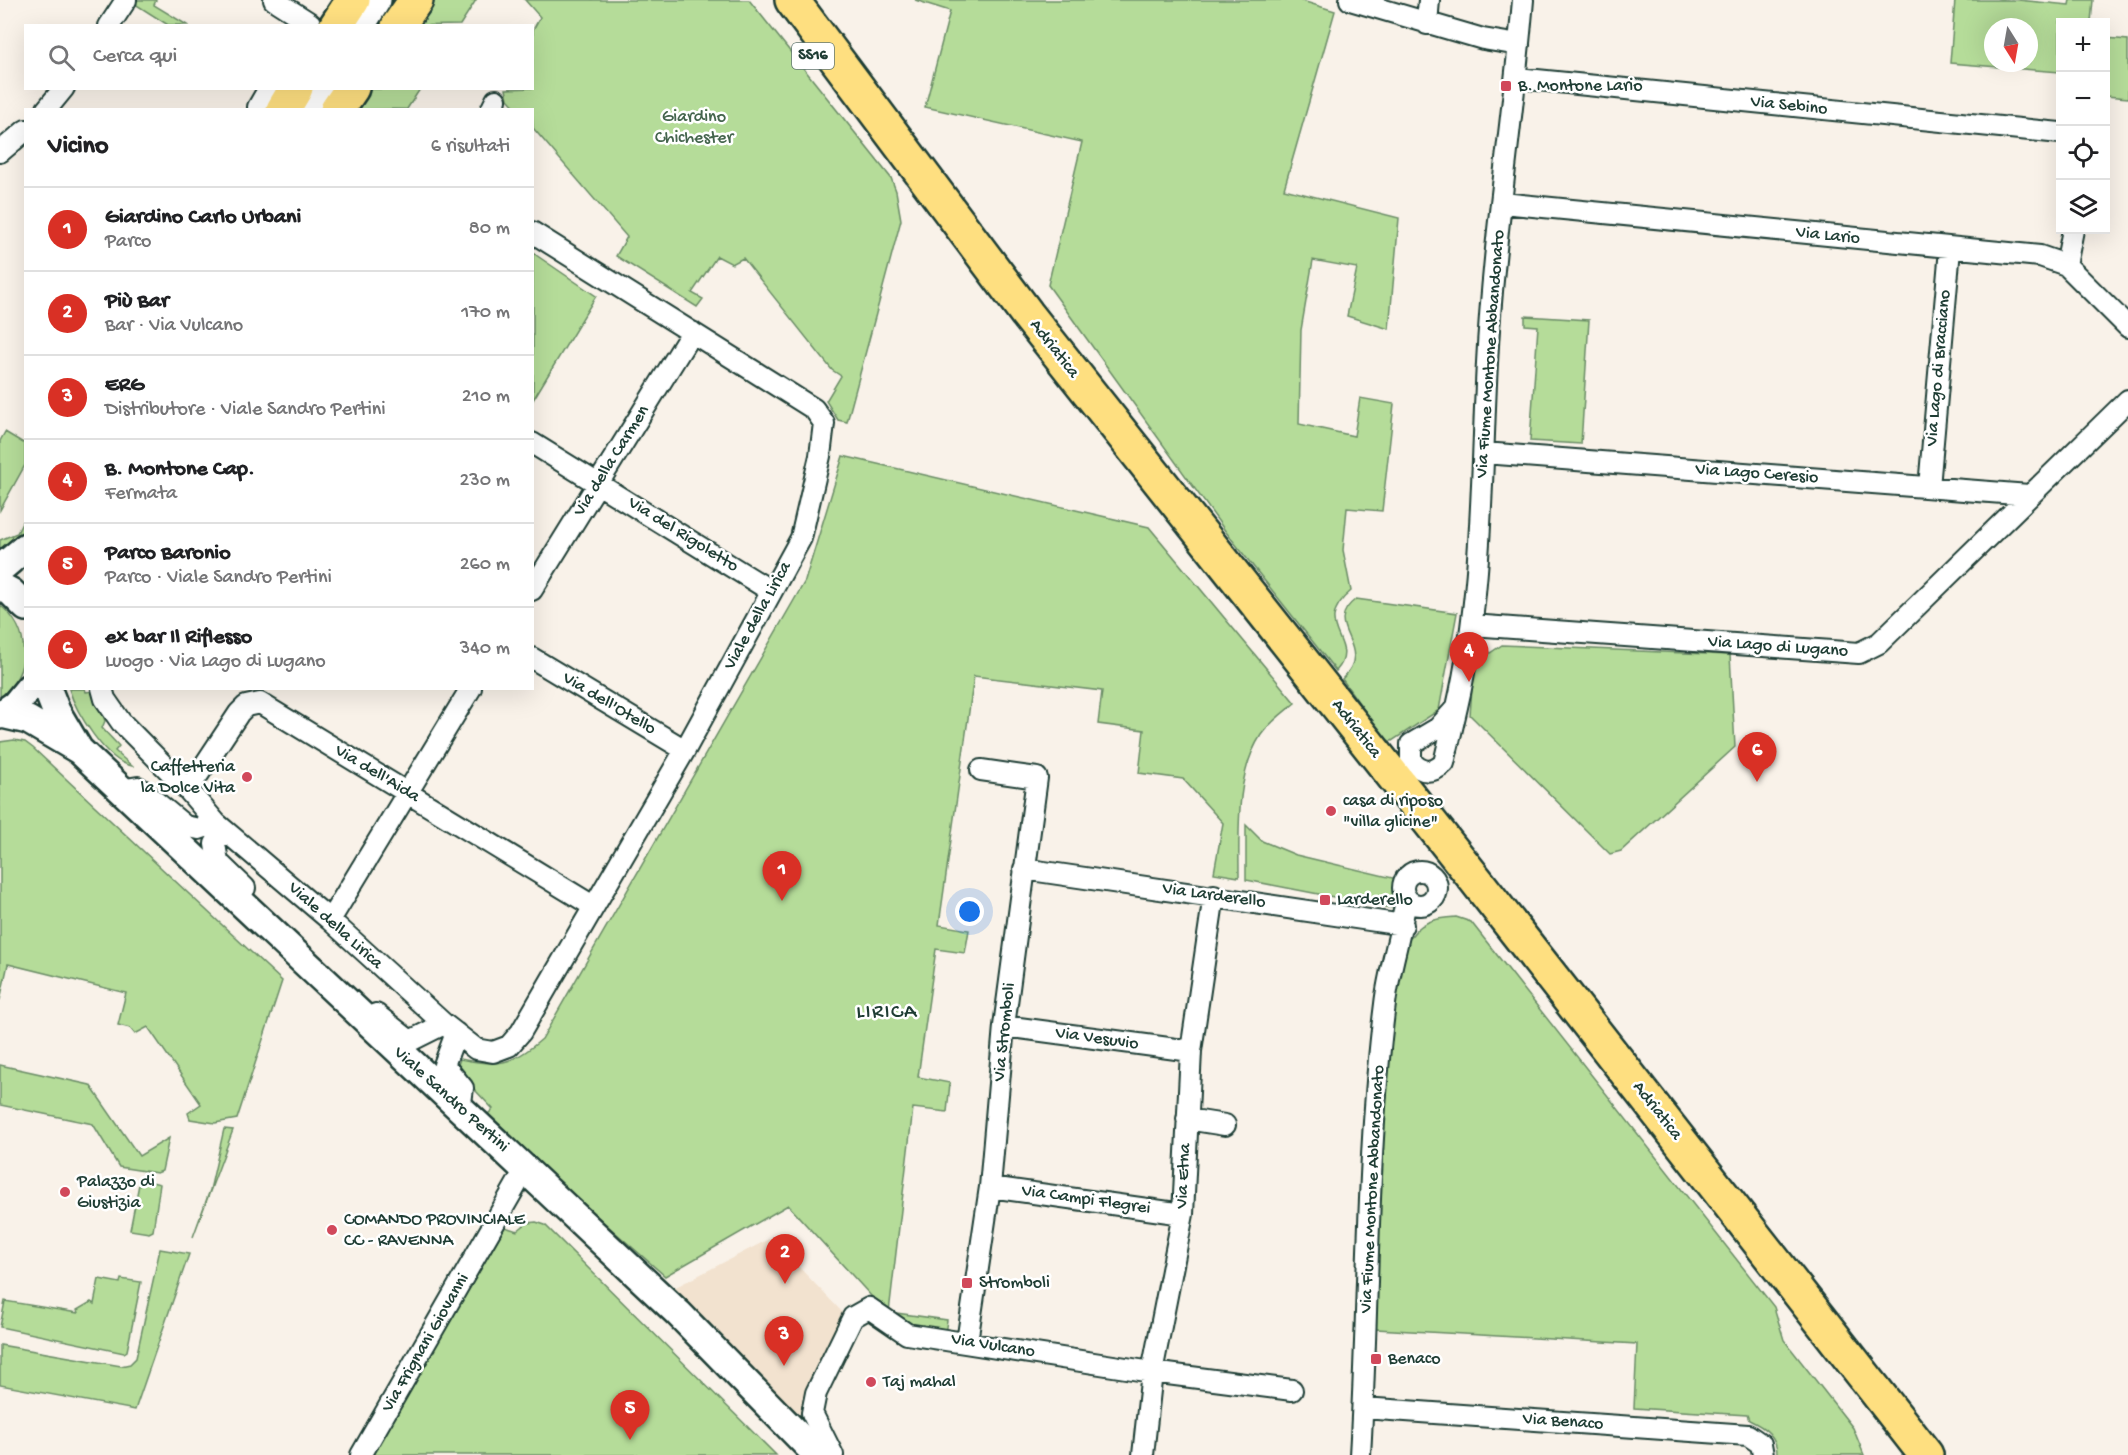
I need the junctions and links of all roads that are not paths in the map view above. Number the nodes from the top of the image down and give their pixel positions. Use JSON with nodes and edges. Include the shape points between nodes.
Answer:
{"nodes":[{"id":1,"x":126,"y":0,"type":"edge"},
{"id":2,"x":274,"y":0,"type":"edge"},
{"id":3,"x":353,"y":0,"type":"edge"},
{"id":4,"x":377,"y":0,"type":"edge"},
{"id":5,"x":416,"y":0,"type":"edge"},
{"id":6,"x":770,"y":0,"type":"edge"},
{"id":7,"x":792,"y":0,"type":"edge"},
{"id":8,"x":1350,"y":0,"type":"edge"},
{"id":9,"x":1429,"y":0,"type":"edge"},
{"id":10,"x":1523,"y":0,"type":"edge"},
{"id":11,"x":110,"y":24,"type":"edge"},
{"id":12,"x":310,"y":24,"type":"edge"},
{"id":13,"x":337,"y":24,"type":"edge"},
{"id":14,"x":362,"y":24,"type":"edge"},
{"id":15,"x":399,"y":24,"type":"edge"},
{"id":16,"x":1427,"y":24,"type":"junction"},
{"id":17,"x":1519,"y":45,"type":"junction"},
{"id":18,"x":1517,"y":78,"type":"junction"},
{"id":19,"x":62,"y":90,"type":"edge"},
{"id":20,"x":268,"y":90,"type":"edge"},
{"id":21,"x":295,"y":90,"type":"edge"},
{"id":22,"x":320,"y":90,"type":"edge"},
{"id":23,"x":351,"y":90,"type":"edge"},
{"id":24,"x":48,"y":108,"type":"edge"},
{"id":25,"x":260,"y":108,"type":"edge"},
{"id":26,"x":284,"y":108,"type":"edge"},
{"id":27,"x":309,"y":108,"type":"edge"},
{"id":28,"x":338,"y":108,"type":"edge"},
{"id":29,"x":24,"y":132,"type":"edge"},
{"id":30,"x":2056,"y":132,"type":"edge"},
{"id":31,"x":0,"y":152,"type":"edge"},
{"id":32,"x":1502,"y":203,"type":"junction"},
{"id":33,"x":534,"y":233,"type":"edge"},
{"id":34,"x":2072,"y":234,"type":"edge"},
{"id":35,"x":1950,"y":249,"type":"junction"},
{"id":36,"x":2066,"y":264,"type":"junction"},
{"id":37,"x":2128,"y":327,"type":"edge"},
{"id":38,"x":692,"y":332,"type":"junction"},
{"id":39,"x":2128,"y":400,"type":"edge"},
{"id":40,"x":534,"y":443,"type":"edge"},
{"id":41,"x":1484,"y":453,"type":"junction"},
{"id":42,"x":597,"y":483,"type":"junction"},
{"id":43,"x":1929,"y":487,"type":"junction"},
{"id":44,"x":2029,"y":495,"type":"junction"},
{"id":45,"x":24,"y":549,"type":"edge"},
{"id":46,"x":0,"y":569,"type":"edge"},
{"id":47,"x":0,"y":586,"type":"edge"},
{"id":48,"x":534,"y":587,"type":"edge"},
{"id":49,"x":771,"y":591,"type":"junction"},
{"id":50,"x":24,"y":605,"type":"edge"},
{"id":51,"x":1472,"y":625,"type":"junction"},
{"id":52,"x":534,"y":659,"type":"edge"},
{"id":53,"x":27,"y":690,"type":"edge"},
{"id":54,"x":48,"y":690,"type":"edge"},
{"id":55,"x":103,"y":690,"type":"edge"},
{"id":56,"x":470,"y":690,"type":"edge"},
{"id":57,"x":1457,"y":707,"type":"dead end"},
{"id":58,"x":1,"y":715,"type":"edge"},
{"id":59,"x":79,"y":750,"type":"junction"},
{"id":60,"x":685,"y":750,"type":"junction"},
{"id":61,"x":981,"y":770,"type":"dead end"},
{"id":62,"x":120,"y":790,"type":"junction"},
{"id":63,"x":188,"y":790,"type":"junction"},
{"id":64,"x":407,"y":791,"type":"junction"},
{"id":65,"x":220,"y":826,"type":"junction"},
{"id":66,"x":1024,"y":869,"type":"junction"},
{"id":67,"x":1214,"y":895,"type":"junction"},
{"id":68,"x":1406,"y":897,"type":"junction"},
{"id":69,"x":1424,"y":904,"type":"junction"},
{"id":70,"x":593,"y":906,"type":"junction"},
{"id":71,"x":330,"y":920,"type":"junction"},
{"id":72,"x":1403,"y":925,"type":"junction"},
{"id":73,"x":269,"y":931,"type":"junction"},
{"id":74,"x":356,"y":1013,"type":"junction"},
{"id":75,"x":1004,"y":1026,"type":"junction"},
{"id":76,"x":450,"y":1028,"type":"junction"},
{"id":77,"x":1191,"y":1052,"type":"junction"},
{"id":78,"x":460,"y":1110,"type":"junction"},
{"id":79,"x":1187,"y":1119,"type":"junction"},
{"id":80,"x":1226,"y":1125,"type":"dead end"},
{"id":81,"x":526,"y":1168,"type":"junction"},
{"id":82,"x":990,"y":1187,"type":"junction"},
{"id":83,"x":1183,"y":1214,"type":"junction"},
{"id":84,"x":967,"y":1342,"type":"junction"},
{"id":85,"x":1152,"y":1372,"type":"junction"},
{"id":86,"x":1292,"y":1390,"type":"dead end"},
{"id":87,"x":1363,"y":1408,"type":"junction"},
{"id":88,"x":1762,"y":1450,"type":"edge"},
{"id":89,"x":361,"y":1455,"type":"edge"},
{"id":90,"x":818,"y":1455,"type":"edge"},
{"id":91,"x":833,"y":1455,"type":"edge"},
{"id":92,"x":1143,"y":1455,"type":"edge"},
{"id":93,"x":1360,"y":1455,"type":"edge"},
{"id":94,"x":1898,"y":1455,"type":"edge"},
{"id":95,"x":1926,"y":1455,"type":"edge"}],
"edges":[{"from":1,"to":11,"type":"street"},
{"from":2,"to":12,"type":"street"},
{"from":3,"to":13,"type":"highway"},
{"from":4,"to":14,"type":"main road"},
{"from":5,"to":15,"type":"highway"},
{"from":6,"to":94,"type":"highway","name":"Adriatica","number":"SS16","via":[[1067,388],[1774,1289]]},
{"from":7,"to":95,"type":"highway","name":"Adriatica","number":"SS16","via":[[1027,315]]},
{"from":8,"to":16,"type":"street"},
{"from":9,"to":16,"type":"street"},
{"from":10,"to":17,"type":"street","name":"Via Fiume Montone Abbandonato"},
{"from":16,"to":17,"type":"street"},
{"from":17,"to":18,"type":"street","name":"Via Fiume Montone Abbandonato"},
{"from":18,"to":30,"type":"street","name":"Via Sebino"},
{"from":18,"to":32,"type":"street","name":"Via Fiume Montone Abbandonato"},
{"from":19,"to":24,"type":"street"},
{"from":20,"to":25,"type":"street"},
{"from":21,"to":26,"type":"highway"},
{"from":22,"to":27,"type":"main road"},
{"from":23,"to":28,"type":"highway"},
{"from":29,"to":31,"type":"street"},
{"from":32,"to":35,"type":"street","name":"Via Lario"},
{"from":32,"to":41,"type":"street","name":"Via Fiume Montone Abbandonato","via":[[1487,354]]},
{"from":33,"to":38,"type":"street","name":"Viale della Lirica"},
{"from":34,"to":36,"type":"street"},
{"from":35,"to":36,"type":"street","name":"Via Lario","via":[[2040,256]]},
{"from":35,"to":43,"type":"street","name":"Via Lago di Bracciano"},
{"from":36,"to":37,"type":"street","name":"Via Lario"},
{"from":38,"to":42,"type":"street","name":"Via della Carmen"},
{"from":38,"to":49,"type":"street","name":"Viale della Lirica","via":[[814,409],[824,423],[801,538]]},
{"from":39,"to":44,"type":"street","name":"Via Lago di Lugano"},
{"from":40,"to":42,"type":"street","name":"Via del Rigoletto"},
{"from":41,"to":43,"type":"street","name":"Via Lago Ceresio"},
{"from":41,"to":51,"type":"street","name":"Via Fiume Montone Abbandonato"},
{"from":42,"to":48,"type":"street","name":"Via della Carmen"},
{"from":42,"to":49,"type":"street","name":"Via del Rigoletto"},
{"from":43,"to":44,"type":"street","name":"Via Lago Ceresio"},
{"from":44,"to":51,"type":"street","name":"Via Lago di Lugano","via":[[1879,642],[1859,653]]},
{"from":45,"to":46,"type":"main road"},
{"from":47,"to":50,"type":"main road"},
{"from":49,"to":60,"type":"street","name":"Viale della Lirica"},
{"from":51,"to":57,"type":"street","name":"Via Fiume Montone Abbandonato"},
{"from":52,"to":60,"type":"street","name":"Via dell'Otello"},
{"from":53,"to":58,"type":"main road"},
{"from":54,"to":59,"type":"main road","name":"Viale Sandro Pertini"},
{"from":55,"to":63,"type":"street","name":"Viale della Lirica","via":[[121,722]]},
{"from":56,"to":64,"type":"street"},
{"from":58,"to":59,"type":"main road","name":"Viale Sandro Pertini","via":[[27,720]]},
{"from":59,"to":62,"type":"main road","name":"Viale Sandro Pertini"},
{"from":60,"to":70,"type":"street","name":"Viale della Lirica"},
{"from":61,"to":66,"type":"street","name":"Via Stromboli","via":[[1037,778]]},
{"from":62,"to":65,"type":"street","via":[[138,787],[185,826]]},
{"from":62,"to":73,"type":"main road","name":"Viale Sandro Pertini"},
{"from":63,"to":64,"type":"street","name":"Via dell'Aida","via":[[239,713],[246,706],[260,703]]},
{"from":63,"to":65,"type":"street","name":"Viale della Lirica"},
{"from":64,"to":70,"type":"street","name":"Via dell'Aida"},
{"from":64,"to":71,"type":"street"},
{"from":65,"to":71,"type":"street","name":"Viale della Lirica"},
{"from":65,"to":73,"type":"street","name":"Viale della Lirica","via":[[215,844],[219,862],[263,906]]},
{"from":66,"to":67,"type":"street","name":"Via Larderello"},
{"from":66,"to":75,"type":"street","name":"Via Stromboli"},
{"from":67,"to":72,"type":"street","name":"Via Larderello"},
{"from":67,"to":77,"type":"street","name":"Via Etna"},
{"from":68,"to":69,"type":"street","via":[[1413,904]]},
{"from":68,"to":69,"type":"street","name":"Via Fiume Montone Abbandonato","via":[[1403,886],[1408,877],[1417,872],[1428,874],[1436,882],[1436,893]]},
{"from":68,"to":72,"type":"street","name":"Via Fiume Montone Abbandonato"},
{"from":69,"to":72,"type":"street","name":"Via Fiume Montone Abbandonato"},
{"from":70,"to":76,"type":"street","name":"Viale della Lirica","via":[[521,1032],[509,1046],[493,1052],[476,1049]]},
{"from":71,"to":76,"type":"street","name":"Viale della Lirica"},
{"from":72,"to":87,"type":"street","name":"Via Fiume Montone Abbandonato","via":[[1385,1002],[1369,1192]]},
{"from":73,"to":74,"type":"main road","name":"Viale Sandro Pertini"},
{"from":74,"to":76,"type":"street","via":[[375,1013],[410,1041]]},
{"from":74,"to":78,"type":"main road","name":"Viale Sandro Pertini"},
{"from":75,"to":77,"type":"street","name":"Via Vesuvio"},
{"from":75,"to":82,"type":"street","name":"Via Stromboli"},
{"from":76,"to":78,"type":"street","via":[[444,1065],[463,1088]]},
{"from":77,"to":79,"type":"street","name":"Via Etna"},
{"from":78,"to":81,"type":"main road","name":"Viale Sandro Pertini"},
{"from":79,"to":80,"type":"street"},
{"from":79,"to":83,"type":"street","name":"Via Etna"},
{"from":81,"to":89,"type":"street","name":"Via Frignani Giovanni"},
{"from":81,"to":90,"type":"main road","name":"Viale Sandro Pertini","via":[[678,1313]]},
{"from":82,"to":83,"type":"street","name":"Via Campi Flegrei"},
{"from":82,"to":84,"type":"street","name":"Via Stromboli"},
{"from":83,"to":85,"type":"street","name":"Via Etna"},
{"from":84,"to":85,"type":"street","name":"Via Vulcano"},
{"from":84,"to":91,"type":"street","name":"Via Vulcano","via":[[908,1334],[869,1308],[853,1317],[816,1393],[812,1413]]},
{"from":85,"to":86,"type":"street","name":"Via Vulcano"},
{"from":85,"to":92,"type":"street","name":"Via Etna"},
{"from":87,"to":88,"type":"street","name":"Via Benaco","via":[[1749,1435]]},
{"from":87,"to":93,"type":"street","name":"Via Fiume Montone Abbandonato"}]}
